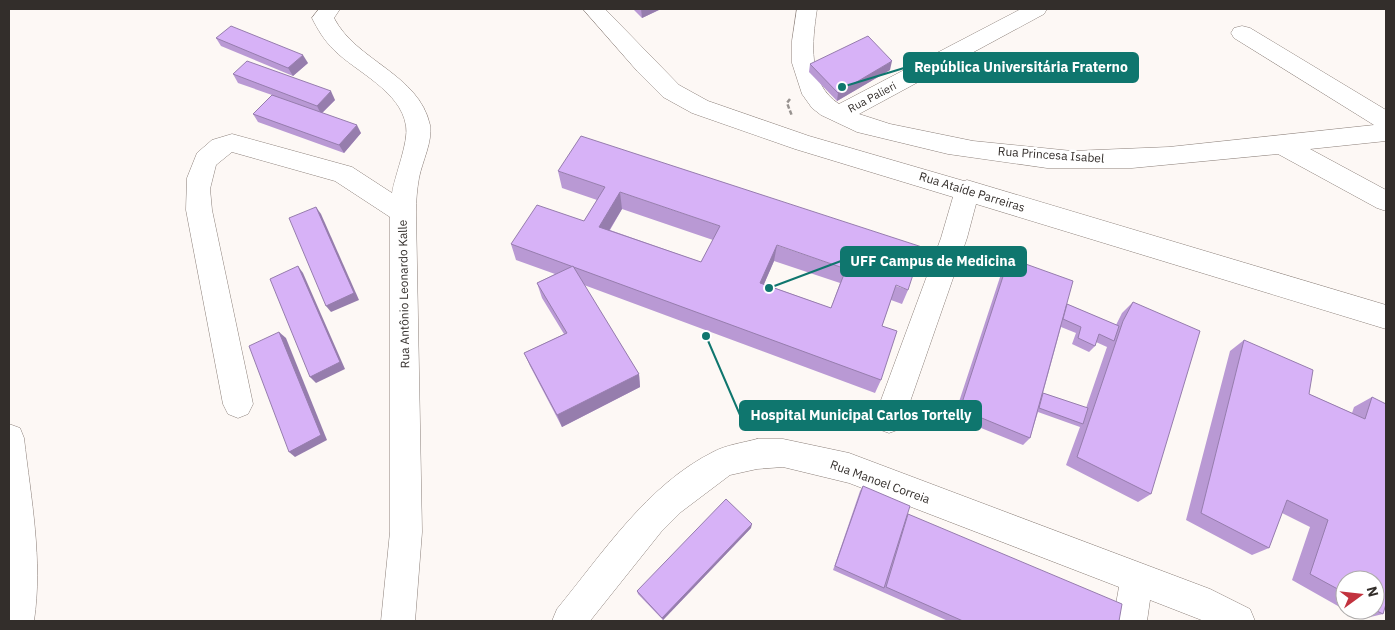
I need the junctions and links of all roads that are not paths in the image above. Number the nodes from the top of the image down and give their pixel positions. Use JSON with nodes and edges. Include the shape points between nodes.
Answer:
{"nodes":[{"id":1,"x":330,"y":9,"type":"edge"},
{"id":2,"x":593,"y":9,"type":"edge"},
{"id":3,"x":807,"y":9,"type":"edge"},
{"id":4,"x":1037,"y":9,"type":"edge"},
{"id":5,"x":1242,"y":32,"type":"dead end"},
{"id":6,"x":840,"y":114,"type":"junction"},
{"id":7,"x":1386,"y":122,"type":"edge"},
{"id":8,"x":1386,"y":132,"type":"edge"},
{"id":9,"x":1278,"y":143,"type":"junction"},
{"id":10,"x":967,"y":190,"type":"junction"},
{"id":11,"x":1386,"y":200,"type":"edge"},
{"id":12,"x":403,"y":212,"type":"junction"},
{"id":13,"x":1386,"y":317,"type":"edge"},
{"id":14,"x":238,"y":404,"type":"dead end"},
{"id":15,"x":889,"y":419,"type":"dead end"},
{"id":16,"x":9,"y":438,"type":"edge"},
{"id":17,"x":1137,"y":578,"type":"junction"},
{"id":18,"x":17,"y":621,"type":"edge"},
{"id":19,"x":398,"y":621,"type":"edge"},
{"id":20,"x":569,"y":621,"type":"edge"},
{"id":21,"x":1130,"y":621,"type":"edge"},
{"id":22,"x":1238,"y":621,"type":"edge"}],
"edges":[{"from":1,"to":12,"type":"street","name":"Rua Antônio Leonardo Kalle","via":[[323,18],[326,28],[391,84],[409,106],[419,126]]},
{"from":2,"to":10,"type":"street","name":"Rua Ataíde Parreiras","via":[[665,85],[700,107],[803,143]]},
{"from":3,"to":6,"type":"street","name":"Rua Princesa Isabel","via":[[802,53],[805,73],[814,95]]},
{"from":4,"to":6,"type":"street","name":"Rua Palieri"},
{"from":5,"to":7,"type":"street"},
{"from":6,"to":9,"type":"street","name":"Rua Princesa Isabel","via":[[874,130],[913,138],[1023,155],[1067,158],[1134,159]]},
{"from":8,"to":9,"type":"street","name":"Rua Princesa Isabel"},
{"from":9,"to":11,"type":"street"},
{"from":10,"to":13,"type":"street","name":"Rua Ataíde Parreiras"},
{"from":10,"to":15,"type":"street","via":[[954,238]]},
{"from":12,"to":14,"type":"street","via":[[343,174],[232,143],[210,154],[200,168],[196,188]]},
{"from":12,"to":19,"type":"street","name":"Rua Antônio Leonardo Kalle","via":[[406,532]]},
{"from":16,"to":18,"type":"street","via":[[22,557],[22,596]]},
{"from":17,"to":20,"type":"street","name":"Rua Manoel Correia","via":[[849,468],[784,453],[757,454],[724,462],[670,501]]},
{"from":17,"to":21,"type":"street"},
{"from":17,"to":22,"type":"street","name":"Rua Manoel Correia","via":[[1210,606]]}]}
